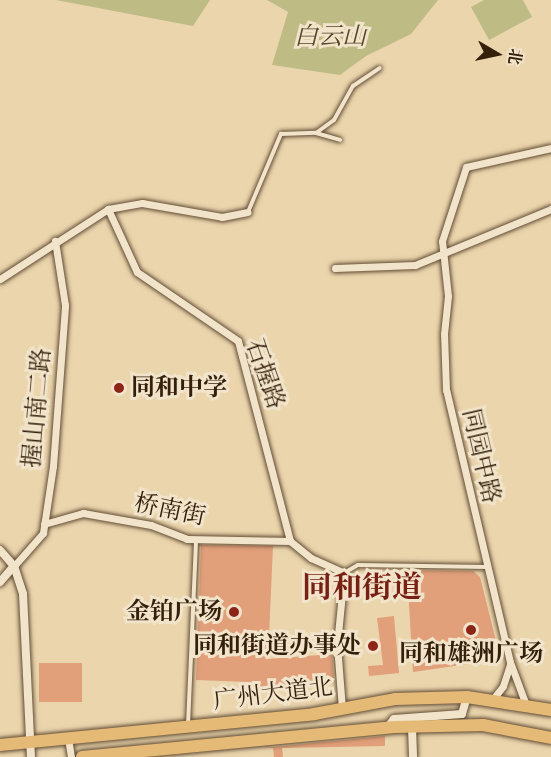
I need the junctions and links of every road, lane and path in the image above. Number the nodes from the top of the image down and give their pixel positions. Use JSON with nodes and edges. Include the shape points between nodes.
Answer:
{"nodes":[{"id":1,"x":380,"y":68,"type":"dead end"},
{"id":2,"x":316,"y":133,"type":"junction"},
{"id":3,"x":340,"y":140,"type":"dead end"},
{"id":4,"x":551,"y":148,"type":"edge"},
{"id":5,"x":108,"y":210,"type":"junction"},
{"id":6,"x":551,"y":210,"type":"edge"},
{"id":7,"x":248,"y":212,"type":"joint"},
{"id":8,"x":55,"y":241,"type":"junction"},
{"id":9,"x":442,"y":256,"type":"junction"},
{"id":10,"x":334,"y":268,"type":"dead end"},
{"id":11,"x":0,"y":279,"type":"edge"},
{"id":12,"x":45,"y":524,"type":"junction"},
{"id":13,"x":196,"y":539,"type":"junction"},
{"id":14,"x":290,"y":541,"type":"junction"},
{"id":15,"x":0,"y":550,"type":"edge"},
{"id":16,"x":14,"y":566,"type":"junction"},
{"id":17,"x":488,"y":567,"type":"junction"},
{"id":18,"x":344,"y":573,"type":"junction"},
{"id":19,"x":0,"y":582,"type":"edge"},
{"id":20,"x":510,"y":662,"type":"junction"},
{"id":21,"x":467,"y":697,"type":"junction"},
{"id":22,"x":493,"y":699,"type":"junction"},
{"id":23,"x":526,"y":705,"type":"junction"},
{"id":24,"x":342,"y":708,"type":"junction"},
{"id":25,"x":551,"y":710,"type":"edge"},
{"id":26,"x":188,"y":726,"type":"junction"},
{"id":27,"x":387,"y":728,"type":"junction"},
{"id":28,"x":412,"y":728,"type":"junction"},
{"id":29,"x":68,"y":738,"type":"junction"},
{"id":30,"x":551,"y":738,"type":"edge"},
{"id":31,"x":29,"y":741,"type":"junction"},
{"id":32,"x":0,"y":745,"type":"edge"},
{"id":33,"x":31,"y":757,"type":"edge"},
{"id":34,"x":71,"y":757,"type":"edge"},
{"id":35,"x":82,"y":757,"type":"edge"},
{"id":36,"x":413,"y":757,"type":"edge"}],
"edges":[{"from":1,"to":2,"type":"lane","via":[[353,86],[334,120]]},
{"from":2,"to":3,"type":"lane"},
{"from":2,"to":7,"type":"lane","via":[[281,134]]},
{"from":4,"to":9,"type":"street","name":"同园中路","via":[[466,167],[448,213]]},
{"from":5,"to":7,"type":"street","via":[[142,203],[222,217]]},
{"from":5,"to":8,"type":"street"},
{"from":5,"to":14,"type":"street","name":"石握路","via":[[137,272],[238,341]]},
{"from":6,"to":9,"type":"street"},
{"from":8,"to":11,"type":"street"},
{"from":8,"to":12,"type":"street","name":"握山南二路","via":[[65,305]]},
{"from":9,"to":10,"type":"street","via":[[415,265]]},
{"from":9,"to":17,"type":"street","name":"同园中路","via":[[448,296],[444,334],[446,390]]},
{"from":12,"to":13,"type":"street","name":"桥南街","via":[[83,513]]},
{"from":12,"to":16,"type":"street","name":"握山南二路","via":[[44,533]]},
{"from":13,"to":14,"type":"street","name":"桥南街"},
{"from":13,"to":26,"type":"lane"},
{"from":14,"to":18,"type":"street","via":[[311,558]]},
{"from":15,"to":16,"type":"street"},
{"from":16,"to":19,"type":"street"},
{"from":16,"to":31,"type":"street","via":[[23,594]]},
{"from":17,"to":18,"type":"lane","via":[[358,565]]},
{"from":17,"to":20,"type":"street","name":"同园中路"},
{"from":18,"to":24,"type":"street","via":[[337,645]]},
{"from":20,"to":22,"type":"street","via":[[503,686]]},
{"from":20,"to":23,"type":"street","name":"同园中路"},
{"from":21,"to":22,"type":"highway","name":"广州大道北"},
{"from":21,"to":24,"type":"highway","name":"广州大道北","via":[[377,700]]},
{"from":21,"to":27,"type":"street","via":[[462,714],[394,719]]},
{"from":22,"to":23,"type":"highway","name":"广州大道北"},
{"from":23,"to":25,"type":"highway","name":"广州大道北"},
{"from":24,"to":26,"type":"highway","name":"广州大道北"},
{"from":26,"to":29,"type":"highway","name":"广州大道北"},
{"from":27,"to":28,"type":"highway","name":"广州大道北"},
{"from":27,"to":35,"type":"highway","name":"广州大道北"},
{"from":28,"to":30,"type":"highway","name":"广州大道北","via":[[483,725]]},
{"from":28,"to":36,"type":"street"},
{"from":29,"to":31,"type":"highway","name":"广州大道北"},
{"from":29,"to":34,"type":"street"},
{"from":31,"to":32,"type":"highway","name":"广州大道北"},
{"from":31,"to":33,"type":"street"}]}
